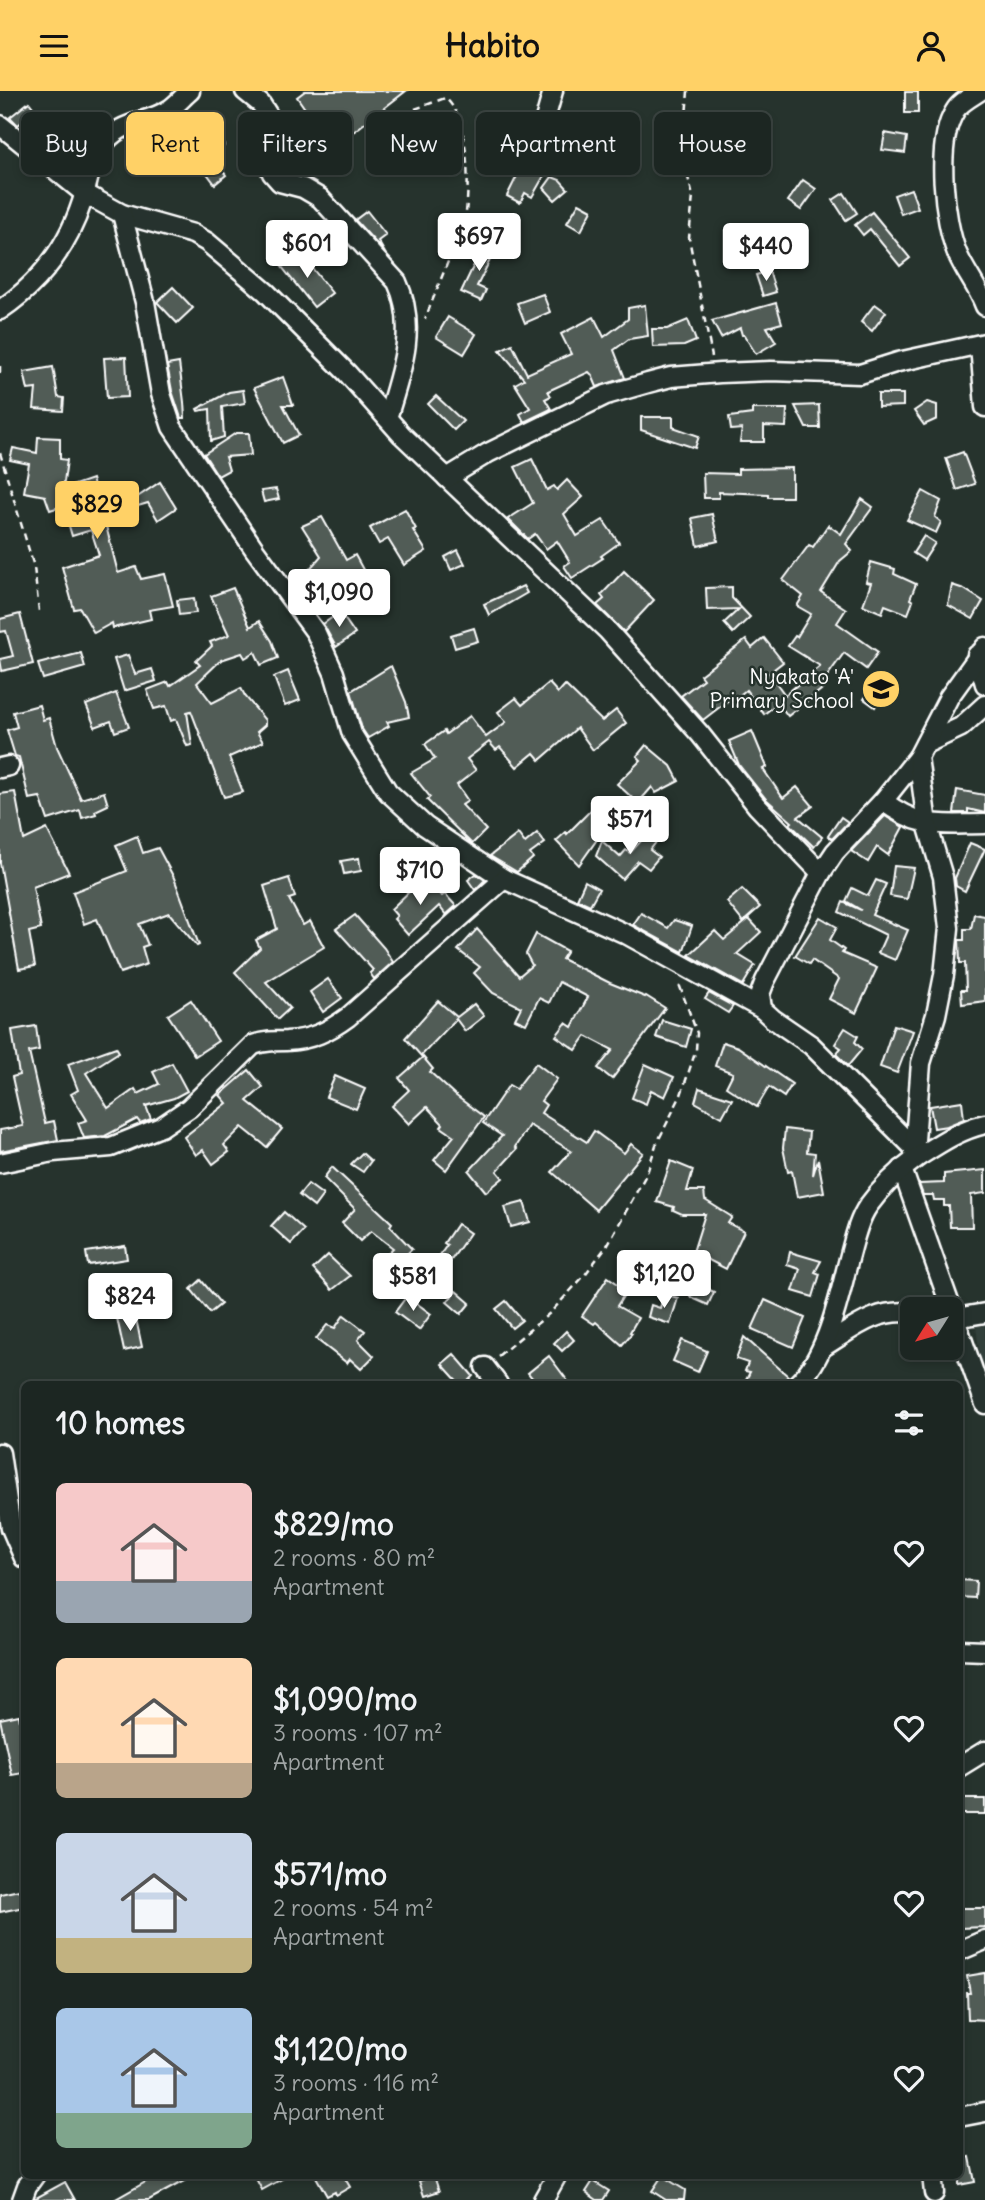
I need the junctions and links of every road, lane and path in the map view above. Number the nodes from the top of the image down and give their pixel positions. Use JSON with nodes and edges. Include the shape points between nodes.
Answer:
{"nodes":[{"id":1,"x":190,"y":91,"type":"edge"},
{"id":2,"x":245,"y":91,"type":"edge"},
{"id":3,"x":553,"y":91,"type":"edge"},
{"id":4,"x":688,"y":91,"type":"edge"},
{"id":5,"x":980,"y":91,"type":"edge"},
{"id":6,"x":415,"y":109,"type":"dead end"},
{"id":7,"x":547,"y":112,"type":"edge"},
{"id":8,"x":0,"y":125,"type":"edge"},
{"id":9,"x":85,"y":193,"type":"junction"},
{"id":10,"x":122,"y":214,"type":"junction"},
{"id":11,"x":985,"y":306,"type":"edge"},
{"id":12,"x":0,"y":310,"type":"edge"},
{"id":13,"x":422,"y":327,"type":"dead end"},
{"id":14,"x":983,"y":344,"type":"edge"},
{"id":15,"x":0,"y":366,"type":"edge"},
{"id":16,"x":715,"y":373,"type":"junction"},
{"id":17,"x":0,"y":377,"type":"edge"},
{"id":18,"x":985,"y":407,"type":"edge"},
{"id":19,"x":387,"y":418,"type":"junction"},
{"id":20,"x":0,"y":453,"type":"edge"},
{"id":21,"x":447,"y":478,"type":"junction"},
{"id":22,"x":39,"y":611,"type":"dead end"},
{"id":23,"x":981,"y":651,"type":"edge"},
{"id":24,"x":985,"y":684,"type":"edge"},
{"id":25,"x":985,"y":705,"type":"edge"},
{"id":26,"x":921,"y":750,"type":"junction"},
{"id":27,"x":883,"y":800,"type":"junction"},
{"id":28,"x":927,"y":824,"type":"junction"},
{"id":29,"x":985,"y":824,"type":"edge"},
{"id":30,"x":821,"y":873,"type":"junction"},
{"id":31,"x":504,"y":879,"type":"junction"},
{"id":32,"x":666,"y":955,"type":"junction"},
{"id":33,"x":762,"y":1009,"type":"junction"},
{"id":34,"x":985,"y":1124,"type":"edge"},
{"id":35,"x":910,"y":1159,"type":"junction"},
{"id":36,"x":0,"y":1163,"type":"edge"},
{"id":37,"x":946,"y":1297,"type":"edge"},
{"id":38,"x":900,"y":1312,"type":"edge"},
{"id":39,"x":985,"y":1313,"type":"edge"},
{"id":40,"x":963,"y":1317,"type":"edge"},
{"id":41,"x":823,"y":1346,"type":"junction"},
{"id":42,"x":963,"y":1347,"type":"edge"},
{"id":43,"x":485,"y":1367,"type":"joint"},
{"id":44,"x":496,"y":1381,"type":"edge"},
{"id":45,"x":799,"y":1381,"type":"edge"},
{"id":46,"x":985,"y":1404,"type":"edge"},
{"id":47,"x":0,"y":1454,"type":"edge"},
{"id":48,"x":21,"y":1551,"type":"edge"},
{"id":49,"x":963,"y":1650,"type":"edge"},
{"id":50,"x":985,"y":1651,"type":"edge"},
{"id":51,"x":985,"y":1751,"type":"edge"},
{"id":52,"x":963,"y":1765,"type":"edge"},
{"id":53,"x":985,"y":1940,"type":"edge"},
{"id":54,"x":963,"y":1949,"type":"edge"},
{"id":55,"x":985,"y":2112,"type":"edge"},
{"id":56,"x":963,"y":2116,"type":"edge"},
{"id":57,"x":32,"y":2179,"type":"edge"},
{"id":58,"x":555,"y":2179,"type":"edge"},
{"id":59,"x":22,"y":2200,"type":"edge"},
{"id":60,"x":543,"y":2200,"type":"edge"}],
"edges":[{"from":1,"to":9,"type":"street","via":[[170,109],[123,126],[110,137],[92,165]]},
{"from":2,"to":19,"type":"street","via":[[268,115],[267,161],[272,173],[280,182],[320,198],[397,282],[404,298],[403,366]]},
{"from":3,"to":7,"type":"street"},
{"from":4,"to":16,"type":"path","via":[[684,142],[693,196],[689,238]]},
{"from":5,"to":11,"type":"street","via":[[954,111],[945,146],[944,199],[959,257]]},
{"from":6,"to":13,"type":"path","via":[[445,98],[452,103],[462,126],[468,177],[465,219]]},
{"from":8,"to":9,"type":"street"},
{"from":9,"to":10,"type":"street"},
{"from":9,"to":12,"type":"street","via":[[58,255],[35,282]]},
{"from":10,"to":19,"type":"street","via":[[207,242],[266,292]]},
{"from":10,"to":31,"type":"street","via":[[172,426],[316,633],[334,673],[352,734],[378,778],[425,826]]},
{"from":14,"to":16,"type":"street","via":[[860,374]]},
{"from":14,"to":18,"type":"street"},
{"from":15,"to":17,"type":"path"},
{"from":16,"to":21,"type":"street","via":[[671,377],[606,395]]},
{"from":19,"to":21,"type":"street"},
{"from":20,"to":22,"type":"path","via":[[34,567]]},
{"from":21,"to":30,"type":"street","via":[[608,631],[757,806]]},
{"from":23,"to":24,"type":"street"},
{"from":23,"to":26,"type":"street"},
{"from":25,"to":26,"type":"street","via":[[961,727]]},
{"from":26,"to":27,"type":"street"},
{"from":26,"to":28,"type":"street"},
{"from":27,"to":28,"type":"street","via":[[905,816]]},
{"from":27,"to":30,"type":"street"},
{"from":28,"to":29,"type":"street"},
{"from":28,"to":35,"type":"street","via":[[943,877],[949,928],[936,1014],[921,1063]]},
{"from":30,"to":33,"type":"street","via":[[765,981],[760,994]]},
{"from":31,"to":32,"type":"street"},
{"from":31,"to":36,"type":"street","via":[[348,1017],[316,1036],[253,1045],[170,1122],[111,1147],[53,1151]]},
{"from":32,"to":33,"type":"street"},
{"from":32,"to":43,"type":"path","via":[[698,1033],[681,1095],[634,1199],[608,1244],[550,1313]]},
{"from":33,"to":35,"type":"street","via":[[811,1045]]},
{"from":34,"to":35,"type":"street"},
{"from":35,"to":37,"type":"street"},
{"from":35,"to":41,"type":"street","via":[[867,1206]]},
{"from":38,"to":41,"type":"street","via":[[870,1318]]},
{"from":39,"to":40,"type":"street"},
{"from":41,"to":45,"type":"street"},
{"from":42,"to":46,"type":"street"},
{"from":43,"to":44,"type":"street"},
{"from":47,"to":48,"type":"street","via":[[11,1528]]},
{"from":49,"to":50,"type":"street"},
{"from":51,"to":52,"type":"street"},
{"from":53,"to":54,"type":"street"},
{"from":55,"to":56,"type":"street"},
{"from":57,"to":59,"type":"street"},
{"from":58,"to":60,"type":"street"}]}
